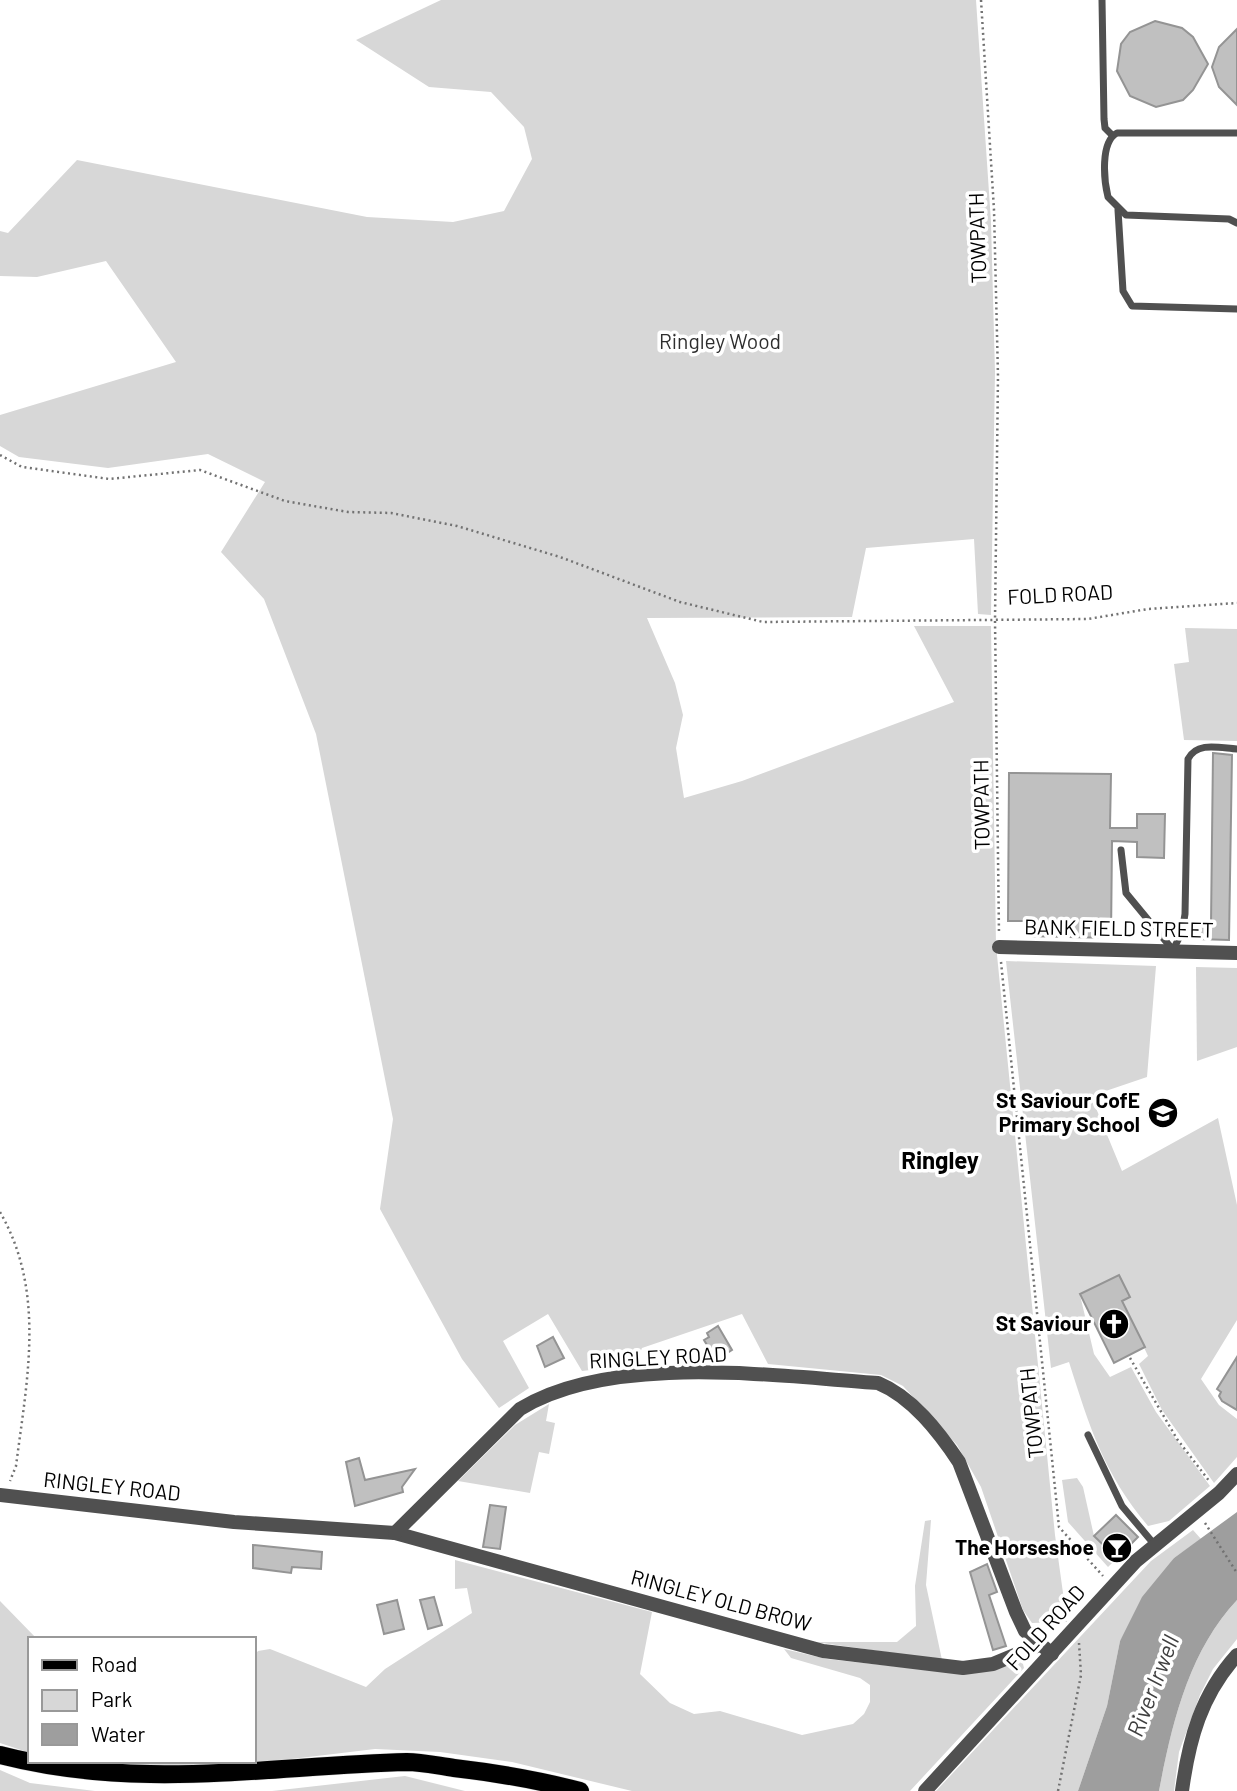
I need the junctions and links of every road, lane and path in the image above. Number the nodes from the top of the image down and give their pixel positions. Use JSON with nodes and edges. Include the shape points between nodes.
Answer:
{"nodes":[{"id":1,"x":981,"y":0,"type":"edge"},
{"id":2,"x":1102,"y":0,"type":"edge"},
{"id":3,"x":1237,"y":132,"type":"edge"},
{"id":4,"x":1112,"y":135,"type":"junction"},
{"id":5,"x":1118,"y":210,"type":"junction"},
{"id":6,"x":1237,"y":223,"type":"edge"},
{"id":7,"x":1237,"y":309,"type":"edge"},
{"id":8,"x":0,"y":455,"type":"edge"},
{"id":9,"x":1237,"y":603,"type":"edge"},
{"id":10,"x":995,"y":620,"type":"junction"},
{"id":11,"x":1237,"y":749,"type":"edge"},
{"id":12,"x":1121,"y":850,"type":"dead end"},
{"id":13,"x":999,"y":947,"type":"junction"},
{"id":14,"x":1173,"y":950,"type":"junction"},
{"id":15,"x":1237,"y":953,"type":"edge"},
{"id":16,"x":0,"y":1212,"type":"edge"},
{"id":17,"x":1130,"y":1358,"type":"dead end"},
{"id":18,"x":1088,"y":1435,"type":"dead end"},
{"id":19,"x":1237,"y":1474,"type":"edge"},
{"id":20,"x":1219,"y":1493,"type":"junction"},
{"id":21,"x":2,"y":1496,"type":"edge"},
{"id":22,"x":1209,"y":1530,"type":"dead end"},
{"id":23,"x":395,"y":1533,"type":"junction"},
{"id":24,"x":1154,"y":1544,"type":"junction"},
{"id":25,"x":1237,"y":1573,"type":"edge"},
{"id":26,"x":1112,"y":1586,"type":"junction"},
{"id":27,"x":1078,"y":1623,"type":"junction"},
{"id":28,"x":1039,"y":1645,"type":"junction"},
{"id":29,"x":1052,"y":1654,"type":"junction"},
{"id":30,"x":1237,"y":1655,"type":"edge"},
{"id":31,"x":0,"y":1755,"type":"edge"},
{"id":32,"x":28,"y":1763,"type":"edge"},
{"id":33,"x":29,"y":1763,"type":"edge"},
{"id":34,"x":580,"y":1791,"type":"edge"},
{"id":35,"x":925,"y":1791,"type":"edge"},
{"id":36,"x":1058,"y":1791,"type":"edge"},
{"id":37,"x":1182,"y":1791,"type":"edge"}],
"edges":[{"from":1,"to":10,"type":"path","name":"TOWPATH","via":[[994,209],[998,376]]},
{"from":2,"to":4,"type":"lane","via":[[1104,119]]},
{"from":3,"to":4,"type":"lane"},
{"from":4,"to":5,"type":"lane","via":[[1106,155],[1107,192]]},
{"from":5,"to":6,"type":"lane","via":[[1139,218],[1229,219]]},
{"from":5,"to":7,"type":"lane","via":[[1123,291],[1132,306]]},
{"from":8,"to":10,"type":"path","name":"FOLD ROAD","via":[[22,467],[109,479],[200,470],[285,501],[457,526],[560,557],[680,602],[763,622]]},
{"from":9,"to":10,"type":"path","name":"FOLD ROAD","via":[[1148,609],[1088,619]]},
{"from":10,"to":13,"type":"path","name":"TOWPATH"},
{"from":11,"to":14,"type":"lane","via":[[1200,747],[1188,759],[1185,914]]},
{"from":12,"to":14,"type":"lane","via":[[1126,893]]},
{"from":13,"to":14,"type":"street","name":"BANK FIELD STREET"},
{"from":13,"to":26,"type":"path","name":"TOWPATH","via":[[1059,1527]]},
{"from":14,"to":15,"type":"street","name":"BANK FIELD STREET"},
{"from":16,"to":21,"type":"path","via":[[23,1265],[31,1311],[16,1465]]},
{"from":17,"to":20,"type":"path","via":[[1177,1439]]},
{"from":18,"to":24,"type":"lane","via":[[1122,1506]]},
{"from":19,"to":20,"type":"street","name":"FOLD ROAD"},
{"from":20,"to":24,"type":"street","name":"FOLD ROAD"},
{"from":21,"to":23,"type":"street","name":"RINGLEY ROAD","via":[[234,1522]]},
{"from":22,"to":25,"type":"path"},
{"from":23,"to":28,"type":"street","name":"RINGLEY OLD BROW","via":[[823,1651],[963,1668],[993,1664]]},
{"from":23,"to":28,"type":"street","name":"RINGLEY ROAD","via":[[520,1409],[568,1386],[624,1377],[695,1374],[878,1382],[897,1390],[959,1462],[1016,1612]]},
{"from":24,"to":26,"type":"street","name":"FOLD ROAD"},
{"from":26,"to":27,"type":"street","name":"FOLD ROAD"},
{"from":27,"to":29,"type":"street","name":"FOLD ROAD"},
{"from":27,"to":36,"type":"path","via":[[1081,1675]]},
{"from":28,"to":29,"type":"street","name":"RINGLEY ROAD"},
{"from":29,"to":35,"type":"street","name":"FOLD ROAD"},
{"from":30,"to":37,"type":"street","via":[[1198,1715]]},
{"from":31,"to":32,"type":"main road"},
{"from":33,"to":34,"type":"main road","via":[[104,1778],[168,1779],[410,1762],[525,1777]]}]}
